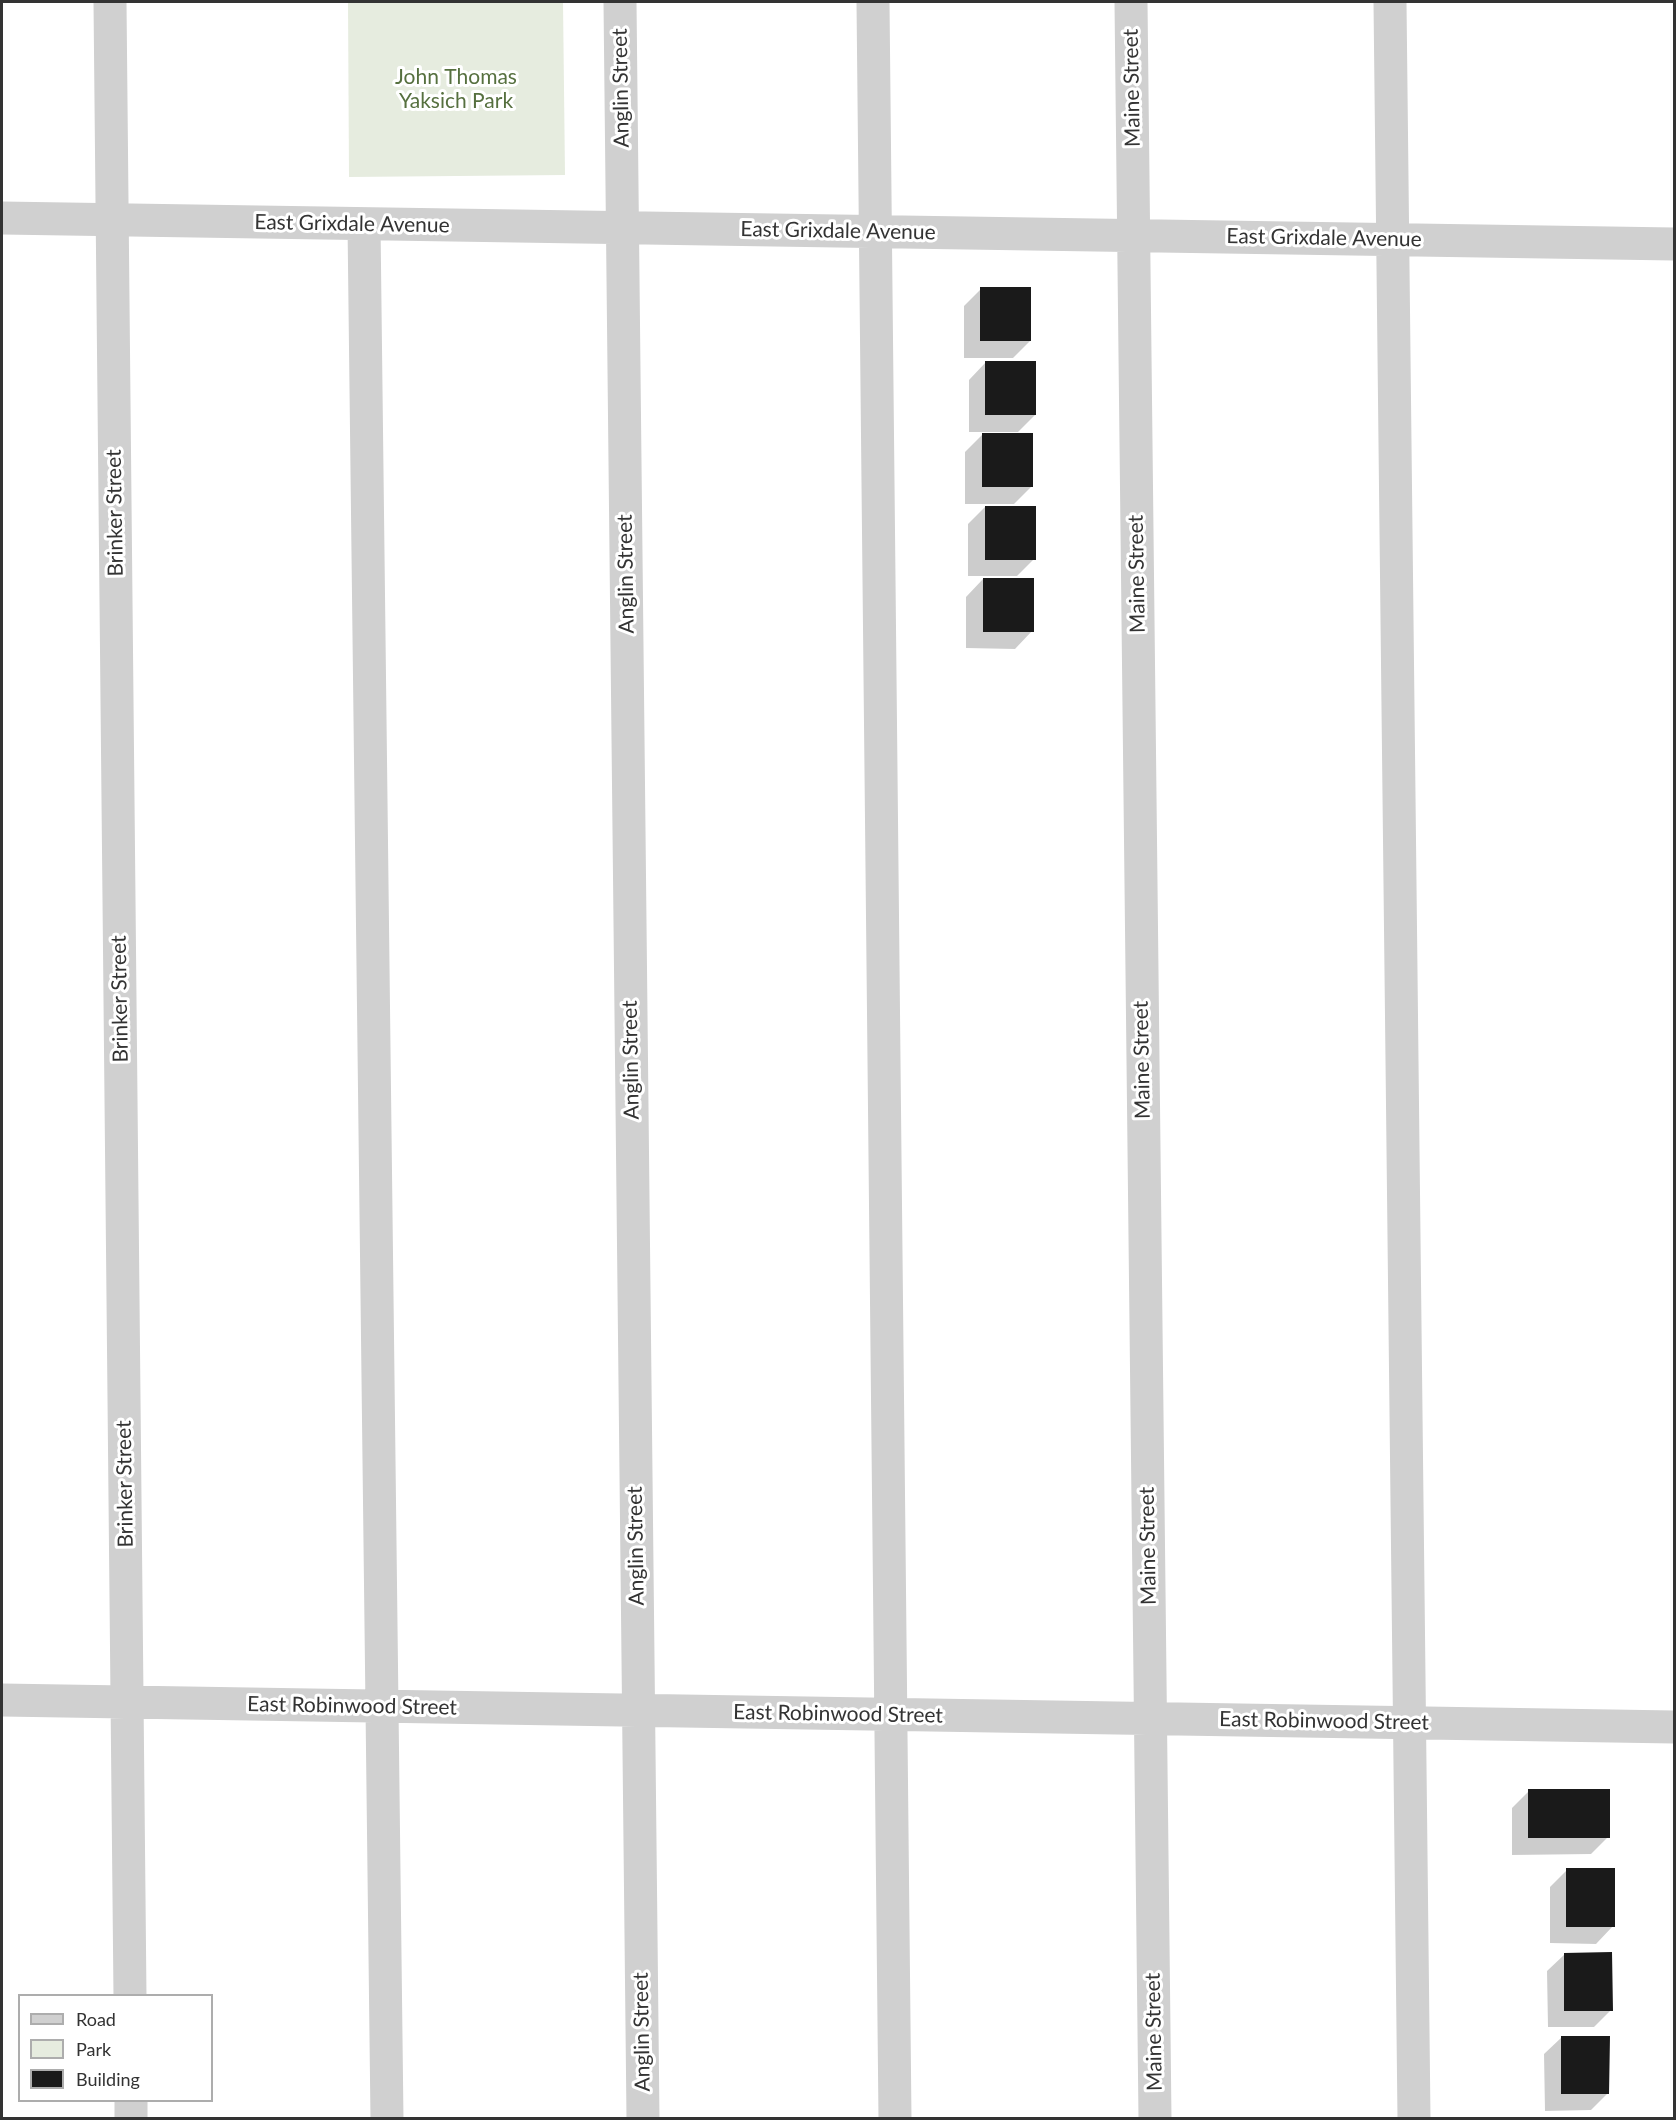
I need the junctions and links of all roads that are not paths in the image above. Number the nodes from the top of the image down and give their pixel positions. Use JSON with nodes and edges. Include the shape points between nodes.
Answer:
{"nodes":[{"id":1,"x":111,"y":2,"type":"edge"},
{"id":2,"x":620,"y":2,"type":"edge"},
{"id":3,"x":873,"y":2,"type":"edge"},
{"id":4,"x":1131,"y":2,"type":"edge"},
{"id":5,"x":1390,"y":2,"type":"edge"},
{"id":6,"x":2,"y":218,"type":"edge"},
{"id":7,"x":112,"y":220,"type":"junction"},
{"id":8,"x":364,"y":224,"type":"junction"},
{"id":9,"x":622,"y":228,"type":"junction"},
{"id":10,"x":875,"y":231,"type":"junction"},
{"id":11,"x":1133,"y":235,"type":"junction"},
{"id":12,"x":1393,"y":239,"type":"junction"},
{"id":13,"x":1674,"y":244,"type":"edge"},
{"id":14,"x":2,"y":1700,"type":"edge"},
{"id":15,"x":127,"y":1702,"type":"junction"},
{"id":16,"x":383,"y":1707,"type":"junction"},
{"id":17,"x":638,"y":1711,"type":"junction"},
{"id":18,"x":889,"y":1714,"type":"junction"},
{"id":19,"x":1150,"y":1719,"type":"junction"},
{"id":20,"x":1409,"y":1723,"type":"junction"},
{"id":21,"x":1674,"y":1727,"type":"edge"},
{"id":22,"x":130,"y":1994,"type":"edge"},
{"id":23,"x":131,"y":2102,"type":"edge"},
{"id":24,"x":131,"y":2118,"type":"edge"},
{"id":25,"x":387,"y":2118,"type":"edge"},
{"id":26,"x":643,"y":2118,"type":"edge"},
{"id":27,"x":896,"y":2118,"type":"edge"},
{"id":28,"x":1155,"y":2118,"type":"edge"},
{"id":29,"x":1414,"y":2118,"type":"edge"}],
"edges":[{"from":1,"to":7,"type":"street","name":"Brinker Street"},
{"from":2,"to":9,"type":"street","name":"Anglin Street"},
{"from":3,"to":10,"type":"street"},
{"from":4,"to":11,"type":"street","name":"Maine Street"},
{"from":5,"to":12,"type":"street"},
{"from":6,"to":7,"type":"street","name":"East Grixdale Avenue"},
{"from":7,"to":8,"type":"street","name":"East Grixdale Avenue"},
{"from":7,"to":15,"type":"street","name":"Brinker Street"},
{"from":8,"to":9,"type":"street","name":"East Grixdale Avenue"},
{"from":8,"to":16,"type":"street"},
{"from":9,"to":10,"type":"street","name":"East Grixdale Avenue"},
{"from":9,"to":17,"type":"street","name":"Anglin Street"},
{"from":10,"to":11,"type":"street","name":"East Grixdale Avenue"},
{"from":10,"to":18,"type":"street"},
{"from":11,"to":12,"type":"street","name":"East Grixdale Avenue"},
{"from":11,"to":19,"type":"street","name":"Maine Street"},
{"from":12,"to":13,"type":"street","name":"East Grixdale Avenue"},
{"from":12,"to":20,"type":"street"},
{"from":14,"to":15,"type":"street","name":"East Robinwood Street"},
{"from":15,"to":16,"type":"street","name":"East Robinwood Street"},
{"from":15,"to":22,"type":"street","name":"Brinker Street"},
{"from":16,"to":17,"type":"street","name":"East Robinwood Street"},
{"from":16,"to":25,"type":"street"},
{"from":17,"to":18,"type":"street","name":"East Robinwood Street"},
{"from":17,"to":26,"type":"street","name":"Anglin Street"},
{"from":18,"to":19,"type":"street","name":"East Robinwood Street"},
{"from":18,"to":27,"type":"street"},
{"from":19,"to":20,"type":"street","name":"East Robinwood Street"},
{"from":19,"to":28,"type":"street","name":"Maine Street"},
{"from":20,"to":21,"type":"street","name":"East Robinwood Street"},
{"from":20,"to":29,"type":"street"},
{"from":23,"to":24,"type":"street"}]}
